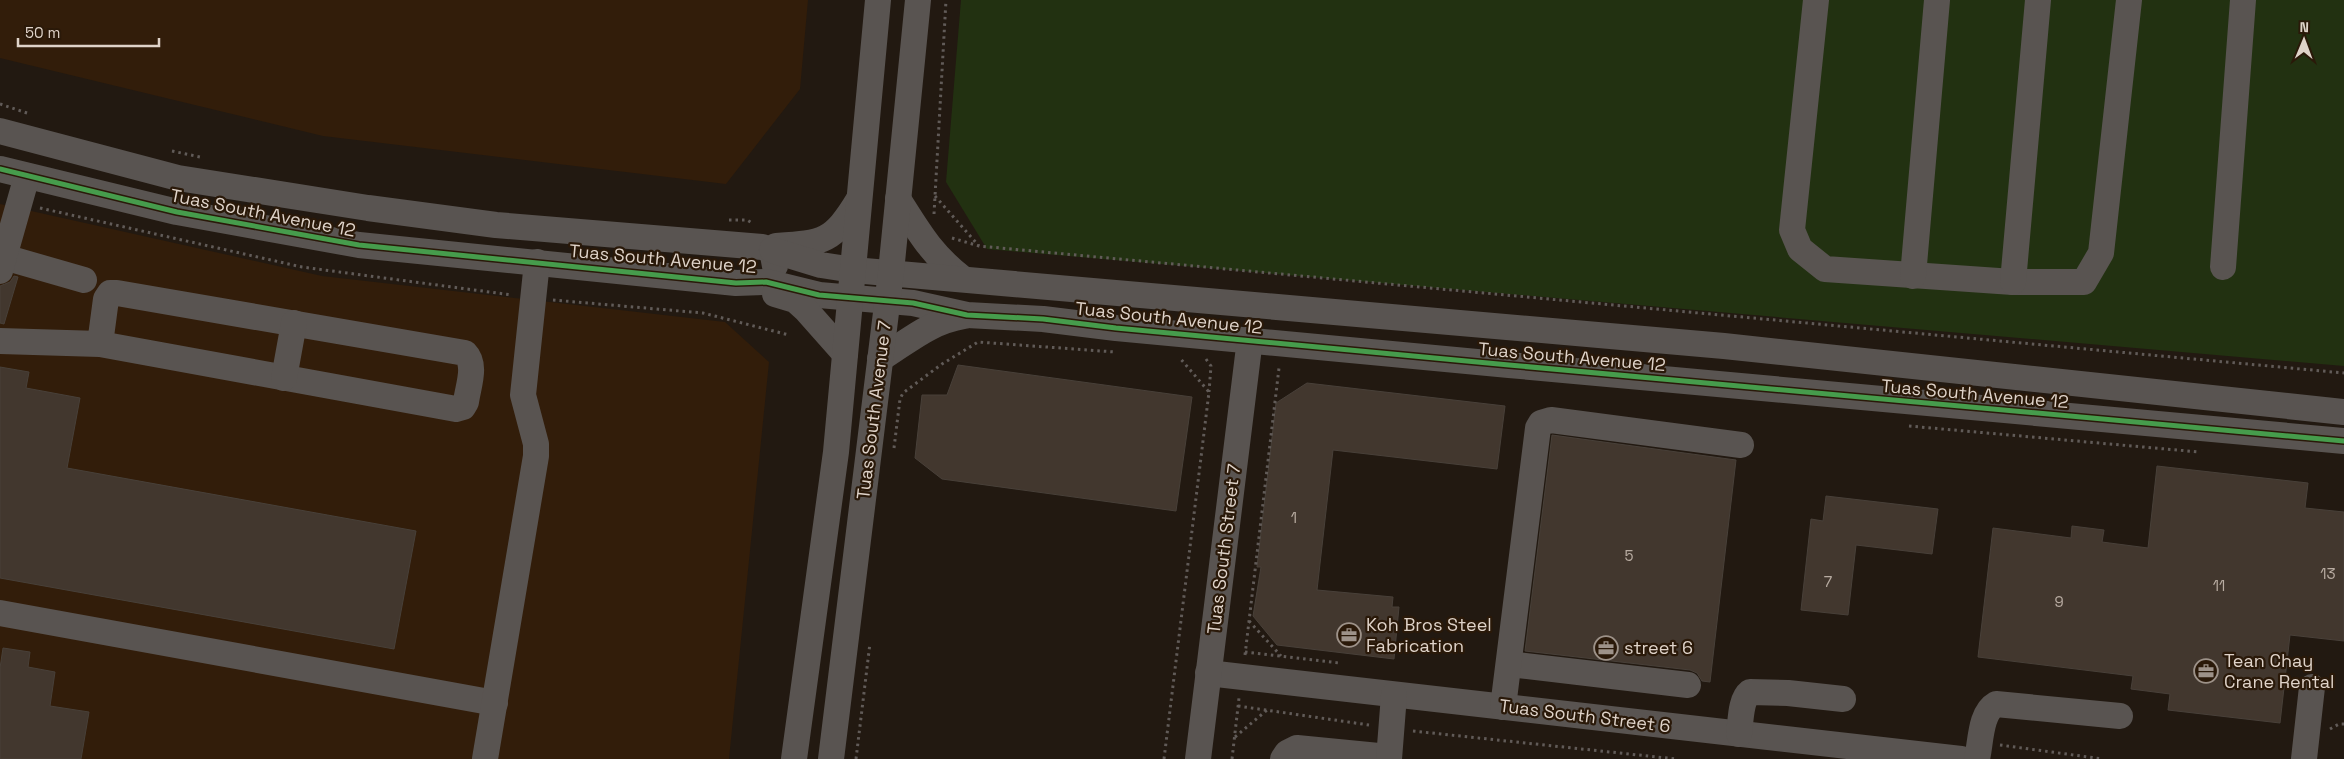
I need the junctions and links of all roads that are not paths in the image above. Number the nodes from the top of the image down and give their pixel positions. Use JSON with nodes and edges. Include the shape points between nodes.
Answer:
{"nodes":[{"id":1,"x":878,"y":0,"type":"edge"},
{"id":2,"x":918,"y":0,"type":"edge"},
{"id":3,"x":1816,"y":0,"type":"edge"},
{"id":4,"x":1937,"y":0,"type":"edge"},
{"id":5,"x":2038,"y":0,"type":"edge"},
{"id":6,"x":2129,"y":0,"type":"edge"},
{"id":7,"x":2243,"y":0,"type":"edge"},
{"id":8,"x":0,"y":131,"type":"edge"},
{"id":9,"x":0,"y":169,"type":"edge"},
{"id":10,"x":27,"y":176,"type":"junction"},
{"id":11,"x":860,"y":198,"type":"junction"},
{"id":12,"x":898,"y":199,"type":"junction"},
{"id":13,"x":7,"y":220,"type":"edge"},
{"id":14,"x":762,"y":240,"type":"junction"},
{"id":15,"x":537,"y":262,"type":"junction"},
{"id":16,"x":2,"y":264,"type":"edge"},
{"id":17,"x":2223,"y":267,"type":"dead end"},
{"id":18,"x":853,"y":270,"type":"junction"},
{"id":19,"x":891,"y":272,"type":"junction"},
{"id":20,"x":1913,"y":276,"type":"junction"},
{"id":21,"x":962,"y":278,"type":"junction"},
{"id":22,"x":84,"y":280,"type":"dead end"},
{"id":23,"x":766,"y":282,"type":"junction"},
{"id":24,"x":2013,"y":282,"type":"junction"},
{"id":25,"x":736,"y":283,"type":"junction"},
{"id":26,"x":850,"y":297,"type":"junction"},
{"id":27,"x":888,"y":300,"type":"junction"},
{"id":28,"x":967,"y":315,"type":"junction"},
{"id":29,"x":294,"y":323,"type":"junction"},
{"id":30,"x":1250,"y":339,"type":"junction"},
{"id":31,"x":0,"y":341,"type":"edge"},
{"id":32,"x":100,"y":344,"type":"junction"},
{"id":33,"x":845,"y":354,"type":"junction"},
{"id":34,"x":880,"y":359,"type":"junction"},
{"id":35,"x":284,"y":378,"type":"junction"},
{"id":36,"x":2344,"y":412,"type":"edge"},
{"id":37,"x":2344,"y":441,"type":"edge"},
{"id":38,"x":1741,"y":444,"type":"dead end"},
{"id":39,"x":0,"y":613,"type":"edge"},
{"id":40,"x":1509,"y":664,"type":"junction"},
{"id":41,"x":1208,"y":673,"type":"junction"},
{"id":42,"x":1688,"y":685,"type":"dead end"},
{"id":43,"x":2312,"y":687,"type":"dead end"},
{"id":44,"x":1394,"y":695,"type":"junction"},
{"id":45,"x":1843,"y":699,"type":"dead end"},
{"id":46,"x":495,"y":703,"type":"junction"},
{"id":47,"x":1503,"y":707,"type":"junction"},
{"id":48,"x":2120,"y":716,"type":"dead end"},
{"id":49,"x":1739,"y":734,"type":"junction"},
{"id":50,"x":1389,"y":758,"type":"edge"},
{"id":51,"x":1934,"y":758,"type":"edge"},
{"id":52,"x":485,"y":759,"type":"edge"},
{"id":53,"x":794,"y":759,"type":"edge"},
{"id":54,"x":831,"y":759,"type":"edge"},
{"id":55,"x":1198,"y":759,"type":"edge"},
{"id":56,"x":1282,"y":759,"type":"edge"},
{"id":57,"x":1961,"y":759,"type":"edge"},
{"id":58,"x":1977,"y":759,"type":"edge"},
{"id":59,"x":2304,"y":759,"type":"edge"}],
"edges":[{"from":1,"to":11,"type":"street","name":"Tuas South Avenue 7"},
{"from":2,"to":12,"type":"street","name":"Tuas South Avenue 7"},
{"from":3,"to":20,"type":"street","via":[[1792,230],[1800,249],[1824,269]]},
{"from":4,"to":20,"type":"street"},
{"from":5,"to":24,"type":"street"},
{"from":6,"to":24,"type":"street","via":[[2101,253],[2084,282]]},
{"from":7,"to":17,"type":"street"},
{"from":8,"to":14,"type":"street","name":"Tuas South Avenue 12","via":[[178,178],[368,208],[496,225]]},
{"from":9,"to":10,"type":"street","name":"Tuas South Avenue 12"},
{"from":10,"to":13,"type":"street"},
{"from":10,"to":15,"type":"street","name":"Tuas South Avenue 12","via":[[177,212],[359,245]]},
{"from":11,"to":14,"type":"street","via":[[845,222],[829,237],[807,244]]},
{"from":11,"to":18,"type":"street","name":"Tuas South Avenue 7"},
{"from":12,"to":19,"type":"street","name":"Tuas South Avenue 7"},
{"from":12,"to":21,"type":"street","via":[[928,248]]},
{"from":13,"to":16,"type":"street"},
{"from":14,"to":18,"type":"street","name":"Tuas South Avenue 12","via":[[821,265]]},
{"from":14,"to":23,"type":"street","name":"Tuas South Avenue 12","via":[[775,266],[771,279]]},
{"from":15,"to":25,"type":"street","name":"Tuas South Avenue 12"},
{"from":15,"to":46,"type":"street","via":[[523,395],[536,444],[536,456]]},
{"from":16,"to":22,"type":"street"},
{"from":18,"to":19,"type":"street","name":"Tuas South Avenue 12"},
{"from":18,"to":26,"type":"street","name":"Tuas South Avenue 7"},
{"from":19,"to":21,"type":"street","name":"Tuas South Avenue 12"},
{"from":19,"to":27,"type":"street","name":"Tuas South Avenue 7"},
{"from":20,"to":24,"type":"street"},
{"from":21,"to":36,"type":"street","name":"Tuas South Avenue 12","via":[[1714,345]]},
{"from":23,"to":25,"type":"street","name":"Tuas South Avenue 12"},
{"from":23,"to":26,"type":"street","name":"Tuas South Avenue 12"},
{"from":25,"to":33,"type":"street","via":[[795,300]]},
{"from":26,"to":27,"type":"street","name":"Tuas South Avenue 12"},
{"from":26,"to":33,"type":"street","name":"Tuas South Avenue 7"},
{"from":27,"to":28,"type":"street","name":"Tuas South Avenue 12"},
{"from":27,"to":34,"type":"street","name":"Tuas South Avenue 7"},
{"from":28,"to":30,"type":"street","name":"Tuas South Avenue 12"},
{"from":28,"to":34,"type":"street","via":[[926,328]]},
{"from":29,"to":32,"type":"street","via":[[110,293],[106,299]]},
{"from":29,"to":35,"type":"street"},
{"from":29,"to":35,"type":"street","via":[[465,353],[472,365],[466,402],[456,409]]},
{"from":30,"to":37,"type":"street","name":"Tuas South Avenue 12"},
{"from":30,"to":41,"type":"street","name":"Tuas South Street 7"},
{"from":31,"to":32,"type":"street"},
{"from":32,"to":35,"type":"street"},
{"from":33,"to":53,"type":"street","name":"Tuas South Avenue 7","via":[[836,452]]},
{"from":34,"to":54,"type":"street","name":"Tuas South Avenue 7"},
{"from":38,"to":40,"type":"street","via":[[1551,420],[1541,423]]},
{"from":39,"to":46,"type":"street"},
{"from":40,"to":42,"type":"street"},
{"from":40,"to":47,"type":"street"},
{"from":41,"to":44,"type":"street","name":"Tuas South Street 6"},
{"from":41,"to":55,"type":"street","name":"Tuas South Street 7"},
{"from":43,"to":59,"type":"street"},
{"from":44,"to":47,"type":"street","name":"Tuas South Street 6"},
{"from":44,"to":50,"type":"street"},
{"from":45,"to":49,"type":"street","via":[[1750,692],[1744,701]]},
{"from":46,"to":52,"type":"street"},
{"from":47,"to":49,"type":"street","name":"Tuas South Street 6"},
{"from":48,"to":58,"type":"street","via":[[1996,704],[1988,708]]},
{"from":49,"to":51,"type":"street","name":"Tuas South Street 6"},
{"from":50,"to":56,"type":"street","via":[[1297,748],[1287,752]]},
{"from":51,"to":57,"type":"street","name":"Tuas South Street 6"}]}
